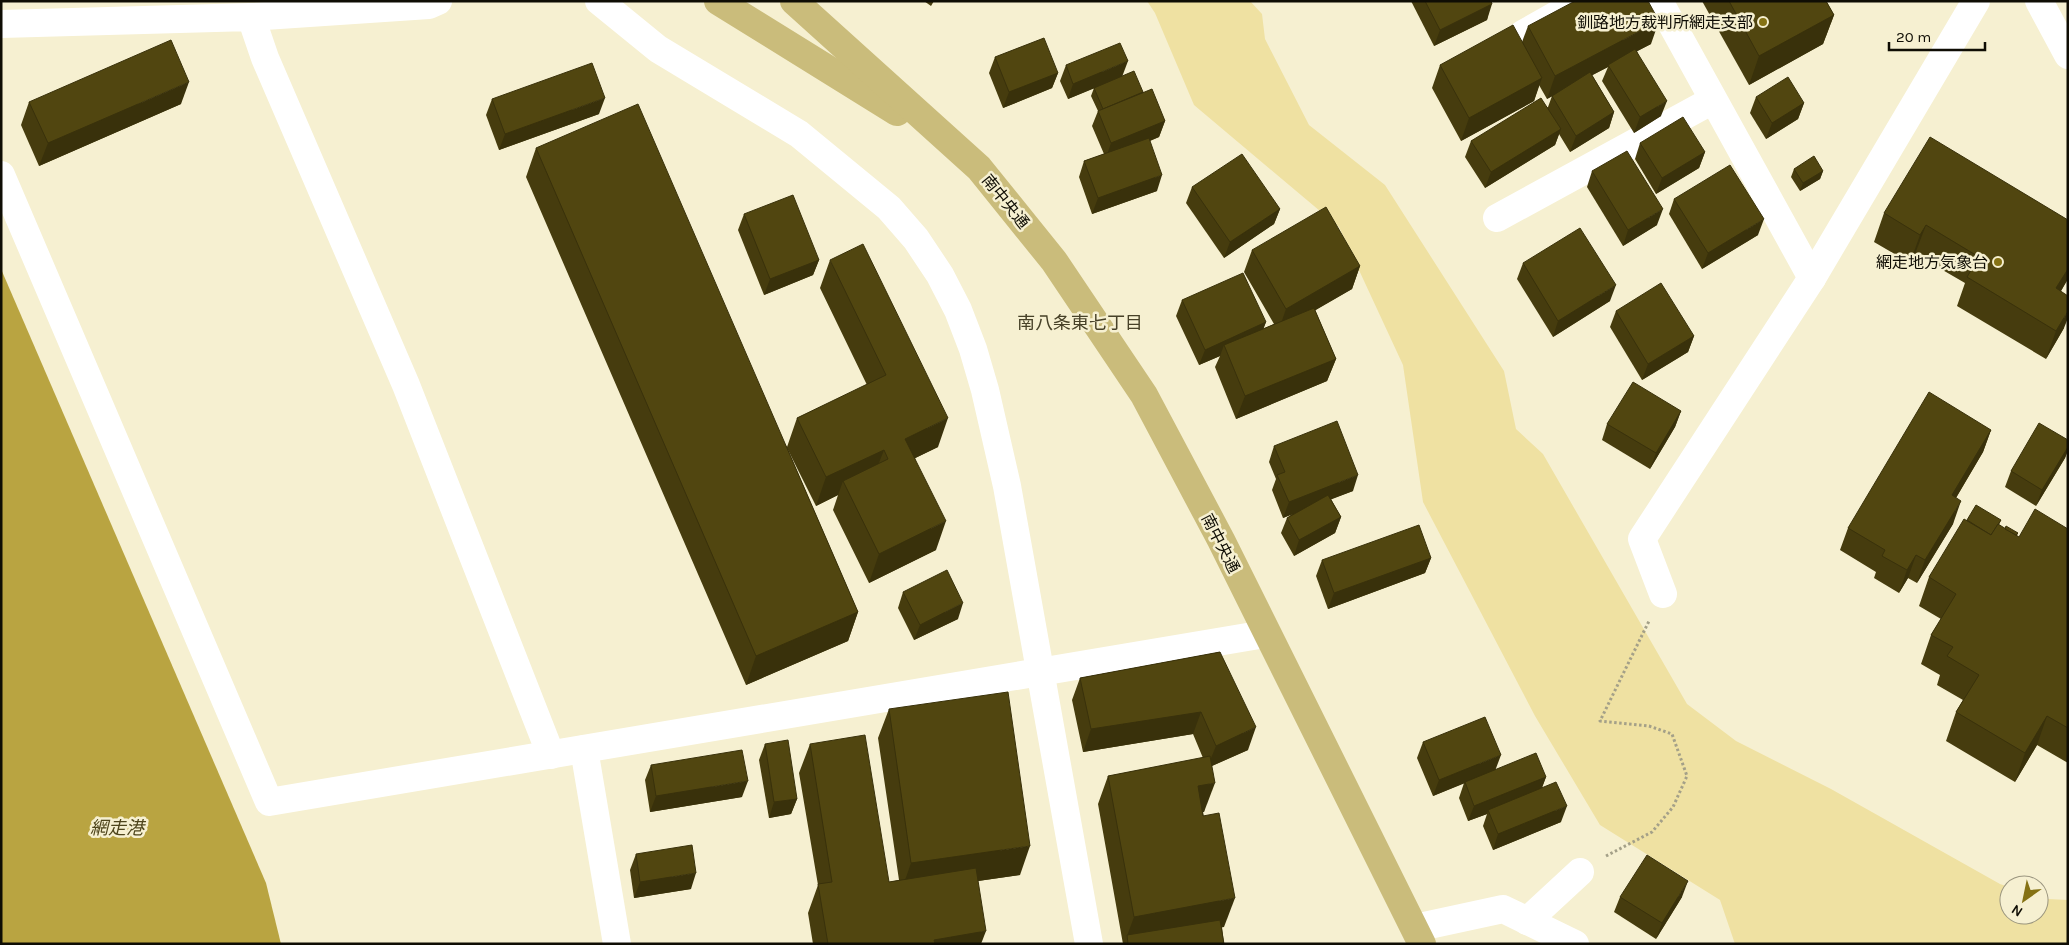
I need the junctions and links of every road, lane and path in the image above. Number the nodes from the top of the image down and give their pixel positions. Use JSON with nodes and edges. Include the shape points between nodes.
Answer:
{"nodes":[{"id":1,"x":438,"y":1,"type":"edge"},
{"id":2,"x":599,"y":1,"type":"edge"},
{"id":3,"x":718,"y":1,"type":"edge"},
{"id":4,"x":794,"y":1,"type":"edge"},
{"id":5,"x":1581,"y":1,"type":"edge"},
{"id":6,"x":1659,"y":1,"type":"edge"},
{"id":7,"x":1976,"y":1,"type":"edge"},
{"id":8,"x":2039,"y":1,"type":"edge"},
{"id":9,"x":251,"y":17,"type":"junction"},
{"id":10,"x":1,"y":24,"type":"edge"},
{"id":11,"x":1523,"y":34,"type":"dead end"},
{"id":12,"x":2068,"y":55,"type":"edge"},
{"id":13,"x":1713,"y":100,"type":"junction"},
{"id":14,"x":979,"y":168,"type":"junction"},
{"id":15,"x":1,"y":175,"type":"edge"},
{"id":16,"x":1497,"y":218,"type":"dead end"},
{"id":17,"x":1812,"y":278,"type":"junction"},
{"id":18,"x":1663,"y":594,"type":"joint"},
{"id":19,"x":1266,"y":634,"type":"junction"},
{"id":20,"x":1041,"y":672,"type":"junction"},
{"id":21,"x":584,"y":749,"type":"junction"},
{"id":22,"x":551,"y":754,"type":"junction"},
{"id":23,"x":1580,"y":872,"type":"joint"},
{"id":24,"x":1527,"y":921,"type":"junction"},
{"id":25,"x":1419,"y":936,"type":"edge"},
{"id":26,"x":617,"y":944,"type":"edge"},
{"id":27,"x":1089,"y":944,"type":"edge"},
{"id":28,"x":1575,"y":944,"type":"edge"}],
"edges":[{"from":1,"to":9,"type":"street","via":[[429,5]]},
{"from":2,"to":20,"type":"street","via":[[658,49],[799,134],[889,208],[916,239],[940,275],[961,318],[985,390],[1007,486]]},
{"from":3,"to":14,"type":"highway","name":"南中央通","via":[[875,97]]},
{"from":4,"to":14,"type":"highway","name":"南中央通"},
{"from":5,"to":11,"type":"street"},
{"from":6,"to":13,"type":"street"},
{"from":7,"to":17,"type":"street"},
{"from":8,"to":12,"type":"street"},
{"from":9,"to":10,"type":"street"},
{"from":9,"to":22,"type":"street","via":[[265,58],[406,385]]},
{"from":13,"to":16,"type":"street"},
{"from":13,"to":17,"type":"street"},
{"from":14,"to":19,"type":"highway","name":"南中央通","via":[[1054,261],[1144,394]]},
{"from":15,"to":22,"type":"street","via":[[269,802]]},
{"from":17,"to":18,"type":"street","via":[[1642,539]]},
{"from":18,"to":23,"type":"path","via":[[1600,721],[1649,726],[1672,734],[1687,776],[1673,807],[1652,832]]},
{"from":19,"to":20,"type":"street"},
{"from":19,"to":25,"type":"highway","name":"南中央通"},
{"from":20,"to":21,"type":"street"},
{"from":20,"to":27,"type":"street"},
{"from":21,"to":22,"type":"street"},
{"from":21,"to":26,"type":"street"},
{"from":23,"to":24,"type":"street"},
{"from":24,"to":25,"type":"street","via":[[1503,909]]},
{"from":24,"to":28,"type":"street"}]}
